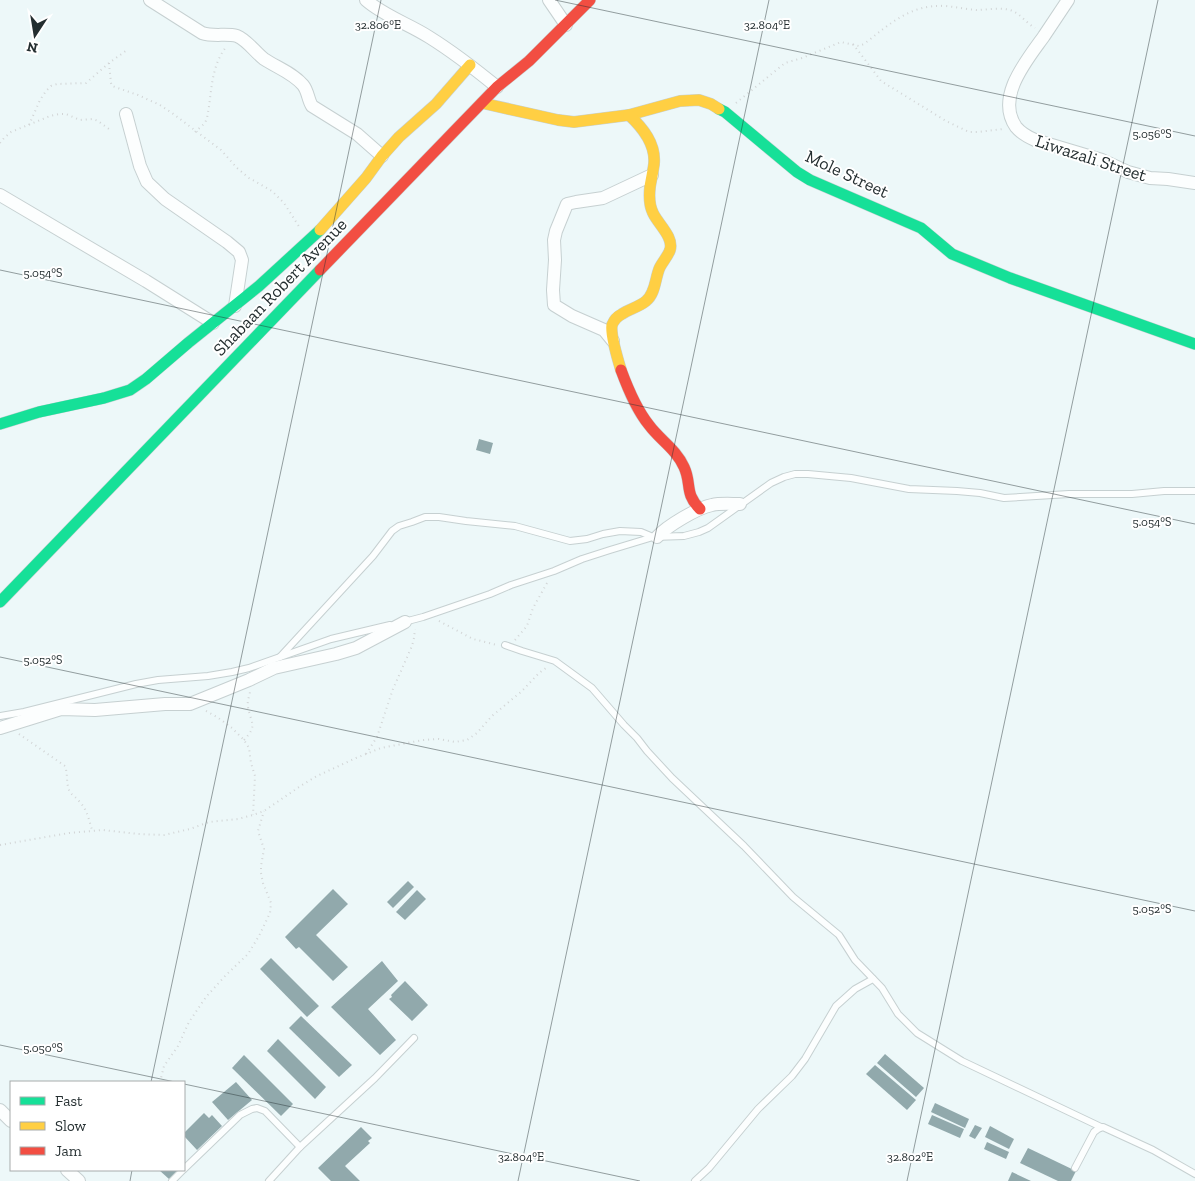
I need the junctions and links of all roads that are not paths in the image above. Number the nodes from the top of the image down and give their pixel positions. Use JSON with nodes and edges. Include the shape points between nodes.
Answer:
{"nodes":[{"id":1,"x":150,"y":0,"type":"edge"},
{"id":2,"x":366,"y":0,"type":"edge"},
{"id":3,"x":549,"y":0,"type":"edge"},
{"id":4,"x":590,"y":0,"type":"edge"},
{"id":5,"x":1068,"y":0,"type":"edge"},
{"id":6,"x":566,"y":25,"type":"junction"},
{"id":7,"x":470,"y":64,"type":"junction"},
{"id":8,"x":497,"y":87,"type":"junction"},
{"id":9,"x":482,"y":103,"type":"junction"},
{"id":10,"x":126,"y":114,"type":"dead end"},
{"id":11,"x":629,"y":115,"type":"junction"},
{"id":12,"x":382,"y":156,"type":"junction"},
{"id":13,"x":652,"y":175,"type":"junction"},
{"id":14,"x":1195,"y":183,"type":"edge"},
{"id":15,"x":0,"y":195,"type":"edge"},
{"id":16,"x":235,"y":306,"type":"junction"},
{"id":17,"x":213,"y":323,"type":"junction"},
{"id":18,"x":614,"y":341,"type":"junction"},
{"id":19,"x":1195,"y":344,"type":"edge"},
{"id":20,"x":0,"y":424,"type":"edge"},
{"id":21,"x":1195,"y":491,"type":"edge"},
{"id":22,"x":740,"y":504,"type":"junction"},
{"id":23,"x":700,"y":509,"type":"junction"},
{"id":24,"x":655,"y":537,"type":"junction"},
{"id":25,"x":0,"y":602,"type":"edge"},
{"id":26,"x":411,"y":620,"type":"junction"},
{"id":27,"x":505,"y":645,"type":"road end"},
{"id":28,"x":279,"y":658,"type":"junction"},
{"id":29,"x":2,"y":723,"type":"edge"},
{"id":30,"x":873,"y":979,"type":"junction"},
{"id":31,"x":414,"y":1038,"type":"dead end"},
{"id":32,"x":0,"y":1110,"type":"edge"},
{"id":33,"x":10,"y":1120,"type":"edge"},
{"id":34,"x":1101,"y":1127,"type":"junction"},
{"id":35,"x":300,"y":1147,"type":"junction"},
{"id":36,"x":1074,"y":1168,"type":"dead end"},
{"id":37,"x":185,"y":1169,"type":"edge"},
{"id":38,"x":68,"y":1171,"type":"edge"},
{"id":39,"x":183,"y":1171,"type":"edge"},
{"id":40,"x":1195,"y":1174,"type":"edge"},
{"id":41,"x":79,"y":1181,"type":"edge"},
{"id":42,"x":172,"y":1181,"type":"edge"},
{"id":43,"x":269,"y":1181,"type":"edge"},
{"id":44,"x":695,"y":1181,"type":"edge"}],
"edges":[{"from":1,"to":12,"type":"street","via":[[202,33],[241,38],[265,60],[303,84],[312,106],[357,134]]},
{"from":2,"to":7,"type":"street"},
{"from":3,"to":6,"type":"street"},
{"from":4,"to":6,"type":"street","name":"Shabaan Robert Avenue"},
{"from":5,"to":14,"type":"street","name":"Liwazali Street","via":[[1014,84],[1008,106],[1011,120],[1026,136],[1102,160],[1128,172],[1154,179]]},
{"from":6,"to":8,"type":"street","name":"Shabaan Robert Avenue"},
{"from":7,"to":8,"type":"street"},
{"from":7,"to":12,"type":"street","via":[[436,104]]},
{"from":8,"to":9,"type":"street","name":"Shabaan Robert Avenue"},
{"from":9,"to":11,"type":"street","name":"Mole Street","via":[[574,122]]},
{"from":9,"to":25,"type":"street","name":"Shabaan Robert Avenue"},
{"from":10,"to":16,"type":"street","via":[[147,182],[164,199],[239,252],[242,260]]},
{"from":11,"to":13,"type":"street","via":[[649,138],[654,164]]},
{"from":11,"to":19,"type":"street","name":"Mole Street","via":[[688,100],[711,104],[797,172],[921,228],[952,254]]},
{"from":12,"to":16,"type":"street","via":[[323,227]]},
{"from":13,"to":18,"type":"street","via":[[650,206],[670,240],[670,250],[658,270],[649,298],[615,321],[612,328]]},
{"from":13,"to":18,"type":"street","via":[[603,198],[567,204],[556,231],[554,305],[604,330]]},
{"from":15,"to":17,"type":"street"},
{"from":16,"to":17,"type":"street"},
{"from":17,"to":20,"type":"street","via":[[130,390]]},
{"from":18,"to":23,"type":"street","via":[[616,358],[627,386],[647,423],[676,454],[686,472],[691,499]]},
{"from":21,"to":22,"type":"lane","via":[[1004,498],[795,474],[763,488]]},
{"from":22,"to":23,"type":"street","via":[[711,505]]},
{"from":22,"to":24,"type":"lane","via":[[700,532]]},
{"from":23,"to":24,"type":"street"},
{"from":24,"to":26,"type":"lane","via":[[582,559]]},
{"from":24,"to":28,"type":"lane","via":[[620,531],[570,541],[515,526],[425,517],[392,531]]},
{"from":26,"to":28,"type":"lane","via":[[331,639]]},
{"from":26,"to":29,"type":"street","via":[[356,648],[274,668],[190,704],[60,709]]},
{"from":27,"to":30,"type":"lane","via":[[560,662],[592,688],[672,778],[793,897],[839,935],[855,960]]},
{"from":28,"to":29,"type":"lane","via":[[232,672],[136,684],[24,712]]},
{"from":30,"to":34,"type":"lane","via":[[906,1023],[936,1046]]},
{"from":30,"to":44,"type":"lane","via":[[855,989],[836,1006],[792,1076],[758,1109]]},
{"from":31,"to":35,"type":"lane"},
{"from":32,"to":33,"type":"street"},
{"from":34,"to":36,"type":"lane","via":[[1094,1132]]},
{"from":34,"to":40,"type":"lane","via":[[1153,1150]]},
{"from":35,"to":37,"type":"lane","via":[[257,1108],[240,1116]]},
{"from":35,"to":43,"type":"lane"},
{"from":38,"to":41,"type":"street"},
{"from":39,"to":42,"type":"lane"}]}
